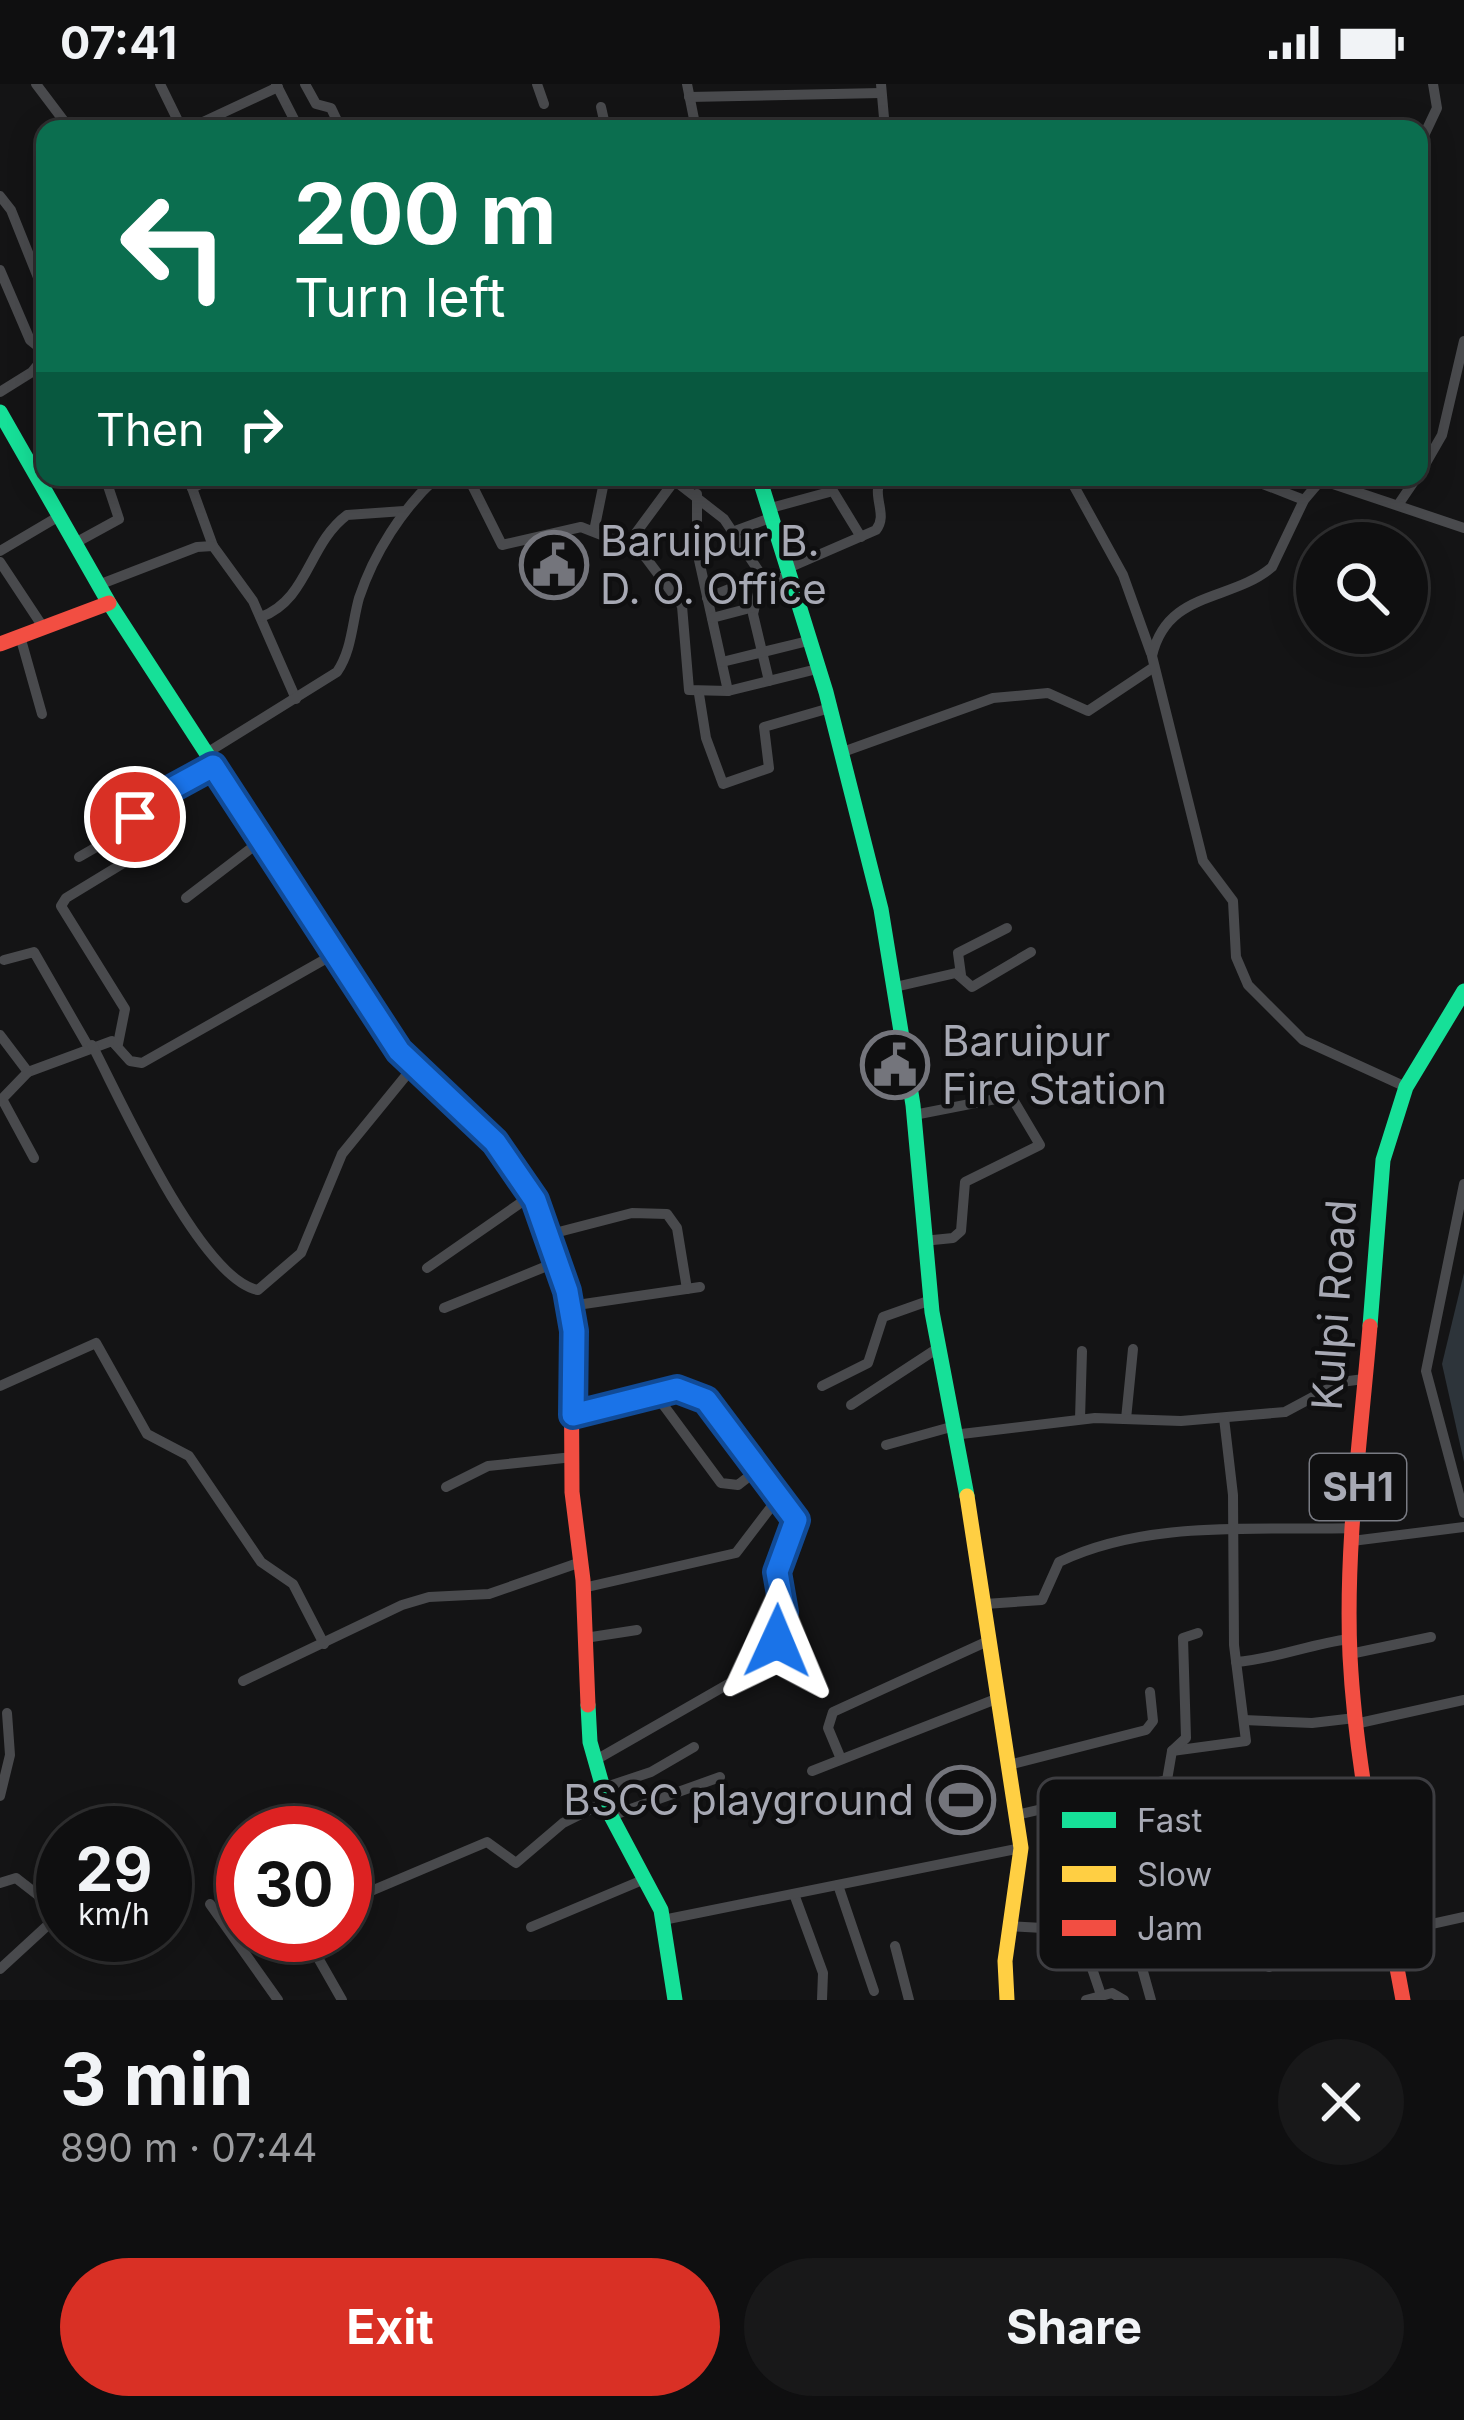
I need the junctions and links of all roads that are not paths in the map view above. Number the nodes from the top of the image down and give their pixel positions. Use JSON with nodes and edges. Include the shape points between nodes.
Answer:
{"nodes":[{"id":1,"x":36,"y":84,"type":"edge"},
{"id":2,"x":160,"y":84,"type":"edge"},
{"id":3,"x":305,"y":84,"type":"edge"},
{"id":4,"x":537,"y":84,"type":"edge"},
{"id":5,"x":1433,"y":84,"type":"edge"},
{"id":6,"x":277,"y":86,"type":"edge"},
{"id":7,"x":881,"y":89,"type":"edge"},
{"id":8,"x":688,"y":90,"type":"edge"},
{"id":9,"x":544,"y":104,"type":"dead end"},
{"id":10,"x":601,"y":107,"type":"dead end"},
{"id":11,"x":63,"y":120,"type":"edge"},
{"id":12,"x":180,"y":120,"type":"edge"},
{"id":13,"x":204,"y":120,"type":"edge"},
{"id":14,"x":291,"y":120,"type":"edge"},
{"id":15,"x":336,"y":120,"type":"edge"},
{"id":16,"x":604,"y":120,"type":"edge"},
{"id":17,"x":694,"y":120,"type":"edge"},
{"id":18,"x":884,"y":120,"type":"edge"},
{"id":19,"x":1428,"y":127,"type":"edge"},
{"id":20,"x":0,"y":196,"type":"edge"},
{"id":21,"x":36,"y":259,"type":"edge"},
{"id":22,"x":32,"y":261,"type":"junction"},
{"id":23,"x":0,"y":270,"type":"edge"},
{"id":24,"x":36,"y":271,"type":"edge"},
{"id":25,"x":1464,"y":341,"type":"edge"},
{"id":26,"x":36,"y":346,"type":"edge"},
{"id":27,"x":36,"y":366,"type":"edge"},
{"id":28,"x":0,"y":392,"type":"edge"},
{"id":29,"x":0,"y":412,"type":"edge"},
{"id":30,"x":1428,"y":459,"type":"edge"},
{"id":31,"x":36,"y":473,"type":"edge"},
{"id":32,"x":44,"y":486,"type":"edge"},
{"id":33,"x":108,"y":486,"type":"edge"},
{"id":34,"x":191,"y":486,"type":"edge"},
{"id":35,"x":429,"y":486,"type":"edge"},
{"id":36,"x":472,"y":486,"type":"edge"},
{"id":37,"x":603,"y":486,"type":"edge"},
{"id":38,"x":667,"y":486,"type":"edge"},
{"id":39,"x":684,"y":486,"type":"edge"},
{"id":40,"x":761,"y":486,"type":"edge"},
{"id":41,"x":878,"y":486,"type":"edge"},
{"id":42,"x":1074,"y":486,"type":"edge"},
{"id":43,"x":1268,"y":486,"type":"edge"},
{"id":44,"x":1315,"y":486,"type":"edge"},
{"id":45,"x":1345,"y":486,"type":"edge"},
{"id":46,"x":1411,"y":486,"type":"edge"},
{"id":47,"x":697,"y":494,"type":"junction"},
{"id":48,"x":1304,"y":500,"type":"junction"},
{"id":49,"x":1398,"y":505,"type":"junction"},
{"id":50,"x":404,"y":512,"type":"junction"},
{"id":51,"x":768,"y":513,"type":"junction"},
{"id":52,"x":61,"y":515,"type":"junction"},
{"id":53,"x":1464,"y":528,"type":"edge"},
{"id":54,"x":594,"y":531,"type":"junction"},
{"id":55,"x":735,"y":531,"type":"junction"},
{"id":56,"x":861,"y":537,"type":"junction"},
{"id":57,"x":77,"y":542,"type":"junction"},
{"id":58,"x":627,"y":544,"type":"junction"},
{"id":59,"x":213,"y":546,"type":"junction"},
{"id":60,"x":0,"y":551,"type":"edge"},
{"id":61,"x":0,"y":562,"type":"edge"},
{"id":62,"x":787,"y":574,"type":"junction"},
{"id":63,"x":762,"y":576,"type":"junction"},
{"id":64,"x":101,"y":584,"type":"junction"},
{"id":65,"x":707,"y":598,"type":"junction"},
{"id":66,"x":109,"y":603,"type":"junction"},
{"id":67,"x":754,"y":607,"type":"junction"},
{"id":68,"x":261,"y":617,"type":"junction"},
{"id":69,"x":712,"y":618,"type":"junction"},
{"id":70,"x":44,"y":627,"type":"junction"},
{"id":71,"x":20,"y":636,"type":"junction"},
{"id":72,"x":808,"y":641,"type":"junction"},
{"id":73,"x":0,"y":644,"type":"edge"},
{"id":74,"x":760,"y":654,"type":"junction"},
{"id":75,"x":722,"y":662,"type":"junction"},
{"id":76,"x":1153,"y":662,"type":"junction"},
{"id":77,"x":818,"y":669,"type":"junction"},
{"id":78,"x":769,"y":681,"type":"junction"},
{"id":79,"x":728,"y":691,"type":"junction"},
{"id":80,"x":699,"y":694,"type":"junction"},
{"id":81,"x":296,"y":699,"type":"junction"},
{"id":82,"x":830,"y":708,"type":"junction"},
{"id":83,"x":42,"y":714,"type":"dead end"},
{"id":84,"x":840,"y":753,"type":"junction"},
{"id":85,"x":209,"y":760,"type":"junction"},
{"id":86,"x":135,"y":817,"type":"junction"},
{"id":87,"x":262,"y":840,"type":"junction"},
{"id":88,"x":79,"y":857,"type":"dead end"},
{"id":89,"x":187,"y":898,"type":"dead end"},
{"id":90,"x":1007,"y":928,"type":"dead end"},
{"id":91,"x":1031,"y":952,"type":"dead end"},
{"id":92,"x":336,"y":953,"type":"junction"},
{"id":93,"x":4,"y":960,"type":"dead end"},
{"id":94,"x":961,"y":975,"type":"junction"},
{"id":95,"x":895,"y":986,"type":"junction"},
{"id":96,"x":1464,"y":991,"type":"edge"},
{"id":97,"x":0,"y":1034,"type":"edge"},
{"id":98,"x":118,"y":1043,"type":"junction"},
{"id":99,"x":90,"y":1045,"type":"junction"},
{"id":100,"x":413,"y":1067,"type":"junction"},
{"id":101,"x":28,"y":1072,"type":"junction"},
{"id":102,"x":1406,"y":1087,"type":"junction"},
{"id":103,"x":914,"y":1115,"type":"junction"},
{"id":104,"x":34,"y":1159,"type":"dead end"},
{"id":105,"x":1464,"y":1184,"type":"edge"},
{"id":106,"x":532,"y":1196,"type":"junction"},
{"id":107,"x":548,"y":1235,"type":"junction"},
{"id":108,"x":922,"y":1240,"type":"junction"},
{"id":109,"x":556,"y":1262,"type":"junction"},
{"id":110,"x":427,"y":1268,"type":"dead end"},
{"id":111,"x":931,"y":1300,"type":"junction"},
{"id":112,"x":569,"y":1306,"type":"junction"},
{"id":113,"x":444,"y":1308,"type":"dead end"},
{"id":114,"x":938,"y":1348,"type":"junction"},
{"id":115,"x":1133,"y":1349,"type":"dead end"},
{"id":116,"x":1082,"y":1351,"type":"dead end"},
{"id":117,"x":1364,"y":1379,"type":"junction"},
{"id":118,"x":0,"y":1386,"type":"edge"},
{"id":119,"x":822,"y":1386,"type":"dead end"},
{"id":120,"x":656,"y":1395,"type":"junction"},
{"id":121,"x":851,"y":1405,"type":"dead end"},
{"id":122,"x":573,"y":1415,"type":"junction"},
{"id":123,"x":1225,"y":1418,"type":"junction"},
{"id":124,"x":1080,"y":1419,"type":"junction"},
{"id":125,"x":1126,"y":1419,"type":"junction"},
{"id":126,"x":952,"y":1431,"type":"junction"},
{"id":127,"x":886,"y":1445,"type":"dead end"},
{"id":128,"x":573,"y":1456,"type":"junction"},
{"id":129,"x":761,"y":1467,"type":"junction"},
{"id":130,"x":446,"y":1487,"type":"dead end"},
{"id":131,"x":782,"y":1494,"type":"junction"},
{"id":132,"x":1464,"y":1514,"type":"edge"},
{"id":133,"x":1464,"y":1527,"type":"edge"},
{"id":134,"x":1234,"y":1531,"type":"junction"},
{"id":135,"x":1353,"y":1534,"type":"junction"},
{"id":136,"x":580,"y":1562,"type":"junction"},
{"id":137,"x":583,"y":1588,"type":"junction"},
{"id":138,"x":985,"y":1604,"type":"junction"},
{"id":139,"x":637,"y":1630,"type":"dead end"},
{"id":140,"x":1198,"y":1633,"type":"dead end"},
{"id":141,"x":1431,"y":1637,"type":"dead end"},
{"id":142,"x":585,"y":1638,"type":"junction"},
{"id":143,"x":988,"y":1641,"type":"junction"},
{"id":144,"x":324,"y":1644,"type":"junction"},
{"id":145,"x":1350,"y":1647,"type":"junction"},
{"id":146,"x":1236,"y":1662,"type":"junction"},
{"id":147,"x":243,"y":1681,"type":"dead end"},
{"id":148,"x":1150,"y":1692,"type":"dead end"},
{"id":149,"x":996,"y":1699,"type":"junction"},
{"id":150,"x":1464,"y":1700,"type":"edge"},
{"id":151,"x":7,"y":1713,"type":"dead end"},
{"id":152,"x":1244,"y":1720,"type":"junction"},
{"id":153,"x":1355,"y":1721,"type":"junction"},
{"id":154,"x":694,"y":1747,"type":"dead end"},
{"id":155,"x":1172,"y":1751,"type":"junction"},
{"id":156,"x":841,"y":1759,"type":"junction"},
{"id":157,"x":594,"y":1761,"type":"junction"},
{"id":158,"x":1009,"y":1765,"type":"junction"},
{"id":159,"x":812,"y":1772,"type":"dead end"},
{"id":160,"x":720,"y":1777,"type":"dead end"},
{"id":161,"x":1166,"y":1778,"type":"edge"},
{"id":162,"x":1362,"y":1778,"type":"edge"},
{"id":163,"x":0,"y":1796,"type":"edge"},
{"id":164,"x":605,"y":1802,"type":"junction"},
{"id":165,"x":1038,"y":1811,"type":"edge"},
{"id":166,"x":1017,"y":1815,"type":"junction"},
{"id":167,"x":1021,"y":1848,"type":"junction"},
{"id":168,"x":645,"y":1879,"type":"junction"},
{"id":169,"x":0,"y":1883,"type":"edge"},
{"id":170,"x":838,"y":1885,"type":"junction"},
{"id":171,"x":372,"y":1891,"type":"edge"},
{"id":172,"x":794,"y":1894,"type":"junction"},
{"id":173,"x":210,"y":1904,"type":"dead end"},
{"id":174,"x":1464,"y":1917,"type":"edge"},
{"id":175,"x":663,"y":1920,"type":"junction"},
{"id":176,"x":1434,"y":1924,"type":"edge"},
{"id":177,"x":1009,"y":1926,"type":"junction"},
{"id":178,"x":531,"y":1927,"type":"dead end"},
{"id":179,"x":1038,"y":1928,"type":"edge"},
{"id":180,"x":895,"y":1946,"type":"dead end"},
{"id":181,"x":320,"y":1962,"type":"edge"},
{"id":182,"x":0,"y":1969,"type":"edge"},
{"id":183,"x":1092,"y":1970,"type":"edge"},
{"id":184,"x":1142,"y":1970,"type":"edge"},
{"id":185,"x":1398,"y":1970,"type":"edge"},
{"id":186,"x":874,"y":1991,"type":"dead end"},
{"id":187,"x":1101,"y":1996,"type":"junction"},
{"id":188,"x":278,"y":2000,"type":"edge"},
{"id":189,"x":342,"y":2000,"type":"edge"},
{"id":190,"x":675,"y":2000,"type":"edge"},
{"id":191,"x":822,"y":2000,"type":"edge"},
{"id":192,"x":909,"y":2000,"type":"edge"},
{"id":193,"x":1007,"y":2000,"type":"edge"},
{"id":194,"x":1086,"y":2000,"type":"edge"},
{"id":195,"x":1124,"y":2000,"type":"edge"},
{"id":196,"x":1151,"y":2000,"type":"edge"},
{"id":197,"x":1403,"y":2000,"type":"edge"}],
"edges":[{"from":1,"to":11,"type":"street"},
{"from":2,"to":12,"type":"street"},
{"from":3,"to":15,"type":"street"},
{"from":4,"to":9,"type":"street"},
{"from":5,"to":19,"type":"street","via":[[1437,108]]},
{"from":6,"to":13,"type":"street"},
{"from":6,"to":14,"type":"street"},
{"from":7,"to":8,"type":"street"},
{"from":7,"to":18,"type":"street"},
{"from":8,"to":17,"type":"street"},
{"from":10,"to":16,"type":"street"},
{"from":20,"to":22,"type":"street"},
{"from":21,"to":22,"type":"street"},
{"from":22,"to":24,"type":"street"},
{"from":23,"to":26,"type":"street"},
{"from":25,"to":30,"type":"street","via":[[1442,435]]},
{"from":27,"to":28,"type":"street"},
{"from":29,"to":31,"type":"main road"},
{"from":32,"to":52,"type":"main road"},
{"from":33,"to":57,"type":"street","via":[[119,519]]},
{"from":34,"to":59,"type":"street"},
{"from":35,"to":50,"type":"street"},
{"from":36,"to":54,"type":"street","via":[[502,545],[580,527]]},
{"from":37,"to":54,"type":"street"},
{"from":38,"to":58,"type":"street"},
{"from":39,"to":47,"type":"street"},
{"from":40,"to":51,"type":"main road"},
{"from":41,"to":56,"type":"street","via":[[881,524]]},
{"from":42,"to":76,"type":"street","via":[[1123,575]]},
{"from":43,"to":48,"type":"street"},
{"from":44,"to":48,"type":"street"},
{"from":45,"to":49,"type":"street"},
{"from":46,"to":49,"type":"street"},
{"from":47,"to":55,"type":"street"},
{"from":47,"to":65,"type":"street"},
{"from":48,"to":76,"type":"street","via":[[1272,566],[1187,603],[1158,638]]},
{"from":49,"to":53,"type":"street"},
{"from":50,"to":68,"type":"street","via":[[347,515],[291,601]]},
{"from":50,"to":81,"type":"street","via":[[369,575],[341,667]]},
{"from":51,"to":55,"type":"street"},
{"from":51,"to":56,"type":"street","via":[[833,491]]},
{"from":51,"to":62,"type":"main road"},
{"from":52,"to":57,"type":"main road"},
{"from":52,"to":60,"type":"street"},
{"from":54,"to":58,"type":"street"},
{"from":55,"to":63,"type":"street"},
{"from":56,"to":62,"type":"street"},
{"from":57,"to":64,"type":"main road"},
{"from":58,"to":80,"type":"street","via":[[680,601],[687,684]]},
{"from":59,"to":64,"type":"street"},
{"from":59,"to":68,"type":"street"},
{"from":61,"to":70,"type":"street"},
{"from":62,"to":63,"type":"street"},
{"from":62,"to":72,"type":"main road"},
{"from":63,"to":65,"type":"street"},
{"from":63,"to":67,"type":"street"},
{"from":64,"to":66,"type":"main road"},
{"from":65,"to":69,"type":"street"},
{"from":66,"to":70,"type":"main road"},
{"from":66,"to":85,"type":"main road"},
{"from":67,"to":69,"type":"street"},
{"from":67,"to":74,"type":"street"},
{"from":68,"to":81,"type":"street"},
{"from":69,"to":75,"type":"street"},
{"from":70,"to":71,"type":"main road"},
{"from":71,"to":73,"type":"main road"},
{"from":71,"to":83,"type":"street"},
{"from":72,"to":74,"type":"street"},
{"from":72,"to":77,"type":"main road"},
{"from":74,"to":75,"type":"street"},
{"from":74,"to":78,"type":"street"},
{"from":75,"to":79,"type":"street"},
{"from":76,"to":84,"type":"street","via":[[1088,711],[1053,694],[1008,695]]},
{"from":76,"to":102,"type":"street","via":[[1203,861],[1232,898],[1236,957],[1248,985],[1303,1040]]},
{"from":77,"to":78,"type":"street"},
{"from":77,"to":82,"type":"main road"},
{"from":78,"to":79,"type":"street"},
{"from":79,"to":80,"type":"street"},
{"from":80,"to":82,"type":"street","via":[[717,776],[728,784],[769,768],[764,728]]},
{"from":81,"to":85,"type":"street"},
{"from":82,"to":84,"type":"main road"},
{"from":84,"to":95,"type":"main road"},
{"from":85,"to":86,"type":"street"},
{"from":85,"to":87,"type":"main road"},
{"from":86,"to":88,"type":"street"},
{"from":86,"to":98,"type":"street","via":[[145,838],[140,853],[62,906],[125,1009]]},
{"from":87,"to":89,"type":"street"},
{"from":87,"to":92,"type":"main road"},
{"from":90,"to":94,"type":"street","via":[[958,953]]},
{"from":91,"to":94,"type":"street","via":[[976,986]]},
{"from":92,"to":98,"type":"street","via":[[148,1061],[130,1061]]},
{"from":92,"to":100,"type":"main road"},
{"from":93,"to":99,"type":"street","via":[[34,952]]},
{"from":94,"to":95,"type":"street"},
{"from":95,"to":103,"type":"main road"},
{"from":96,"to":102,"type":"main road","name":"Kulpi Road","number":"SH1"},
{"from":97,"to":101,"type":"street"},
{"from":98,"to":99,"type":"street"},
{"from":99,"to":100,"type":"street","via":[[181,1212],[230,1276],[259,1290],[301,1253],[342,1154]]},
{"from":99,"to":101,"type":"street"},
{"from":100,"to":106,"type":"main road","via":[[495,1142]]},
{"from":101,"to":104,"type":"street","via":[[2,1099]]},
{"from":102,"to":117,"type":"main road","name":"Kulpi Road","number":"SH1","via":[[1376,1198]]},
{"from":103,"to":108,"type":"main road"},
{"from":103,"to":108,"type":"street","via":[[1011,1096],[1040,1145],[965,1181],[961,1231]]},
{"from":105,"to":132,"type":"street","via":[[1426,1371]]},
{"from":106,"to":107,"type":"main road"},
{"from":106,"to":110,"type":"street"},
{"from":107,"to":109,"type":"main road"},
{"from":107,"to":112,"type":"street","via":[[632,1213],[667,1214],[677,1228],[693,1288]]},
{"from":108,"to":111,"type":"main road"},
{"from":109,"to":112,"type":"main road"},
{"from":109,"to":113,"type":"street"},
{"from":111,"to":114,"type":"main road"},
{"from":111,"to":119,"type":"street","via":[[883,1317],[868,1363]]},
{"from":112,"to":122,"type":"main road"},
{"from":114,"to":121,"type":"street"},
{"from":114,"to":126,"type":"main road"},
{"from":115,"to":125,"type":"street"},
{"from":116,"to":124,"type":"street"},
{"from":117,"to":123,"type":"street","via":[[1341,1382],[1285,1412]]},
{"from":117,"to":135,"type":"main road","name":"Kulpi Road","number":"SH1"},
{"from":118,"to":144,"type":"street","via":[[96,1343],[147,1434],[186,1454],[261,1562],[293,1584]]},
{"from":120,"to":122,"type":"street"},
{"from":120,"to":129,"type":"street","via":[[681,1389],[702,1396]]},
{"from":120,"to":129,"type":"street","via":[[721,1483],[743,1483]]},
{"from":122,"to":128,"type":"main road"},
{"from":123,"to":125,"type":"street"},
{"from":123,"to":134,"type":"street"},
{"from":124,"to":125,"type":"street"},
{"from":124,"to":126,"type":"street"},
{"from":126,"to":127,"type":"street"},
{"from":126,"to":138,"type":"main road"},
{"from":128,"to":130,"type":"street","via":[[488,1466]]},
{"from":128,"to":136,"type":"main road"},
{"from":129,"to":131,"type":"street"},
{"from":131,"to":137,"type":"street","via":[[736,1553]]},
{"from":131,"to":157,"type":"street","via":[[796,1520],[777,1572],[784,1612],[777,1656]]},
{"from":133,"to":135,"type":"street"},
{"from":134,"to":135,"type":"street"},
{"from":134,"to":138,"type":"street","via":[[1095,1550],[1059,1562],[1042,1600]]},
{"from":134,"to":146,"type":"street"},
{"from":135,"to":145,"type":"main road","name":"Kulpi Road","number":"SH1"},
{"from":136,"to":137,"type":"main road"},
{"from":136,"to":144,"type":"street","via":[[489,1594],[402,1605]]},
{"from":137,"to":142,"type":"main road"},
{"from":138,"to":143,"type":"main road"},
{"from":139,"to":142,"type":"street"},
{"from":140,"to":155,"type":"street","via":[[1183,1638],[1186,1738]]},
{"from":141,"to":145,"type":"street"},
{"from":142,"to":157,"type":"main road"},
{"from":143,"to":149,"type":"main road"},
{"from":143,"to":156,"type":"street","via":[[833,1712],[829,1728]]},
{"from":144,"to":147,"type":"street"},
{"from":145,"to":146,"type":"street","via":[[1309,1644],[1274,1659]]},
{"from":145,"to":153,"type":"main road","name":"Kulpi Road","number":"SH1"},
{"from":146,"to":152,"type":"street"},
{"from":148,"to":158,"type":"street","via":[[1154,1720],[1146,1730]]},
{"from":149,"to":156,"type":"street"},
{"from":149,"to":158,"type":"main road"},
{"from":150,"to":153,"type":"street"},
{"from":151,"to":163,"type":"street","via":[[10,1755]]},
{"from":152,"to":153,"type":"street"},
{"from":152,"to":155,"type":"street","via":[[1245,1743]]},
{"from":153,"to":162,"type":"main road","name":"Kulpi Road","number":"SH1"},
{"from":154,"to":164,"type":"street"},
{"from":155,"to":161,"type":"street"},
{"from":156,"to":159,"type":"street"},
{"from":157,"to":164,"type":"main road"},
{"from":158,"to":166,"type":"main road"},
{"from":160,"to":164,"type":"street"},
{"from":164,"to":168,"type":"main road"},
{"from":164,"to":171,"type":"street","via":[[563,1823],[516,1863],[487,1842]]},
{"from":165,"to":166,"type":"street"},
{"from":166,"to":167,"type":"main road"},
{"from":167,"to":170,"type":"street"},
{"from":167,"to":177,"type":"main road"},
{"from":168,"to":175,"type":"main road"},
{"from":168,"to":178,"type":"street"},
{"from":169,"to":182,"type":"street","via":[[16,1878],[61,1912]]},
{"from":170,"to":172,"type":"street"},
{"from":170,"to":186,"type":"street"},
{"from":172,"to":175,"type":"street"},
{"from":172,"to":191,"type":"street","via":[[823,1973]]},
{"from":173,"to":188,"type":"street"},
{"from":174,"to":176,"type":"street"},
{"from":175,"to":190,"type":"main road"},
{"from":177,"to":179,"type":"street"},
{"from":177,"to":193,"type":"main road"},
{"from":180,"to":192,"type":"street"},
{"from":181,"to":189,"type":"street"},
{"from":183,"to":187,"type":"street"},
{"from":184,"to":196,"type":"street"},
{"from":185,"to":197,"type":"main road","name":"Kulpi Road","number":"SH1"},
{"from":187,"to":194,"type":"street"},
{"from":187,"to":195,"type":"street"}]}
